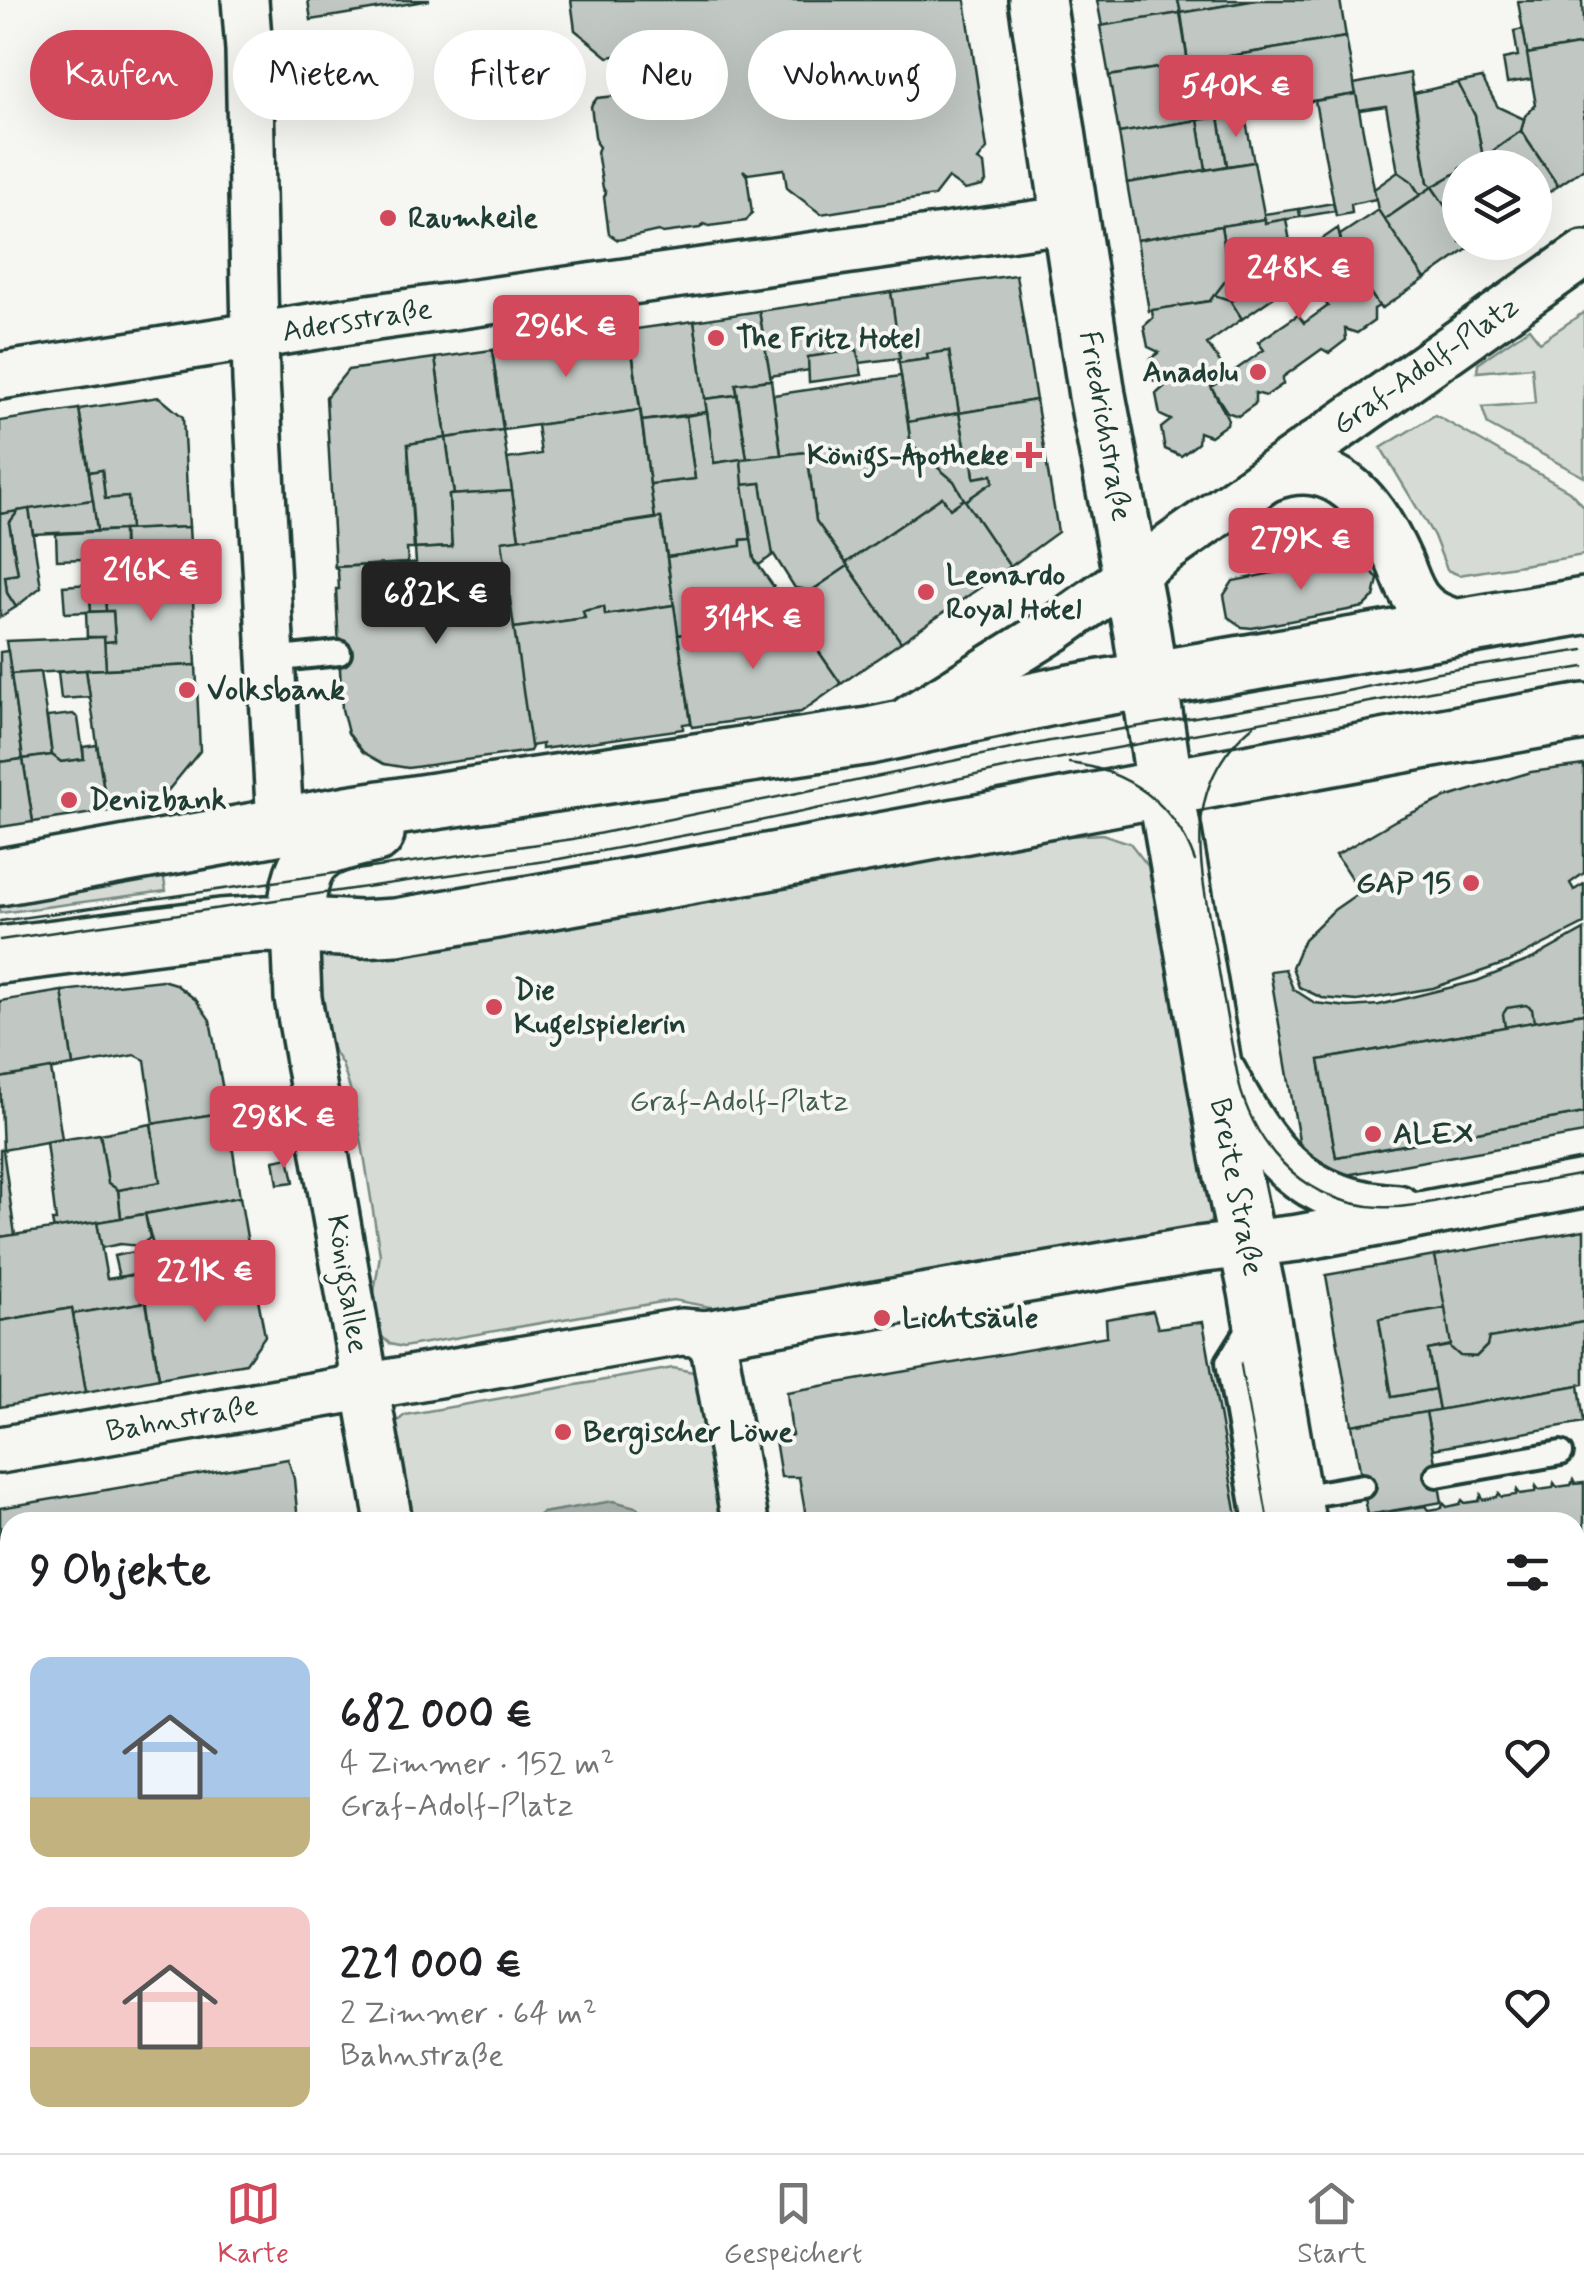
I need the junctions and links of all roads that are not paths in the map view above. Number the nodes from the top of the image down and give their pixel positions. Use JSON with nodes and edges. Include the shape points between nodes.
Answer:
{"nodes":[{"id":1,"x":245,"y":0,"type":"edge"},
{"id":2,"x":1037,"y":0,"type":"edge"},
{"id":3,"x":1072,"y":218,"type":"junction"},
{"id":4,"x":1584,"y":254,"type":"edge"},
{"id":5,"x":256,"y":338,"type":"junction"},
{"id":6,"x":0,"y":376,"type":"edge"},
{"id":7,"x":1269,"y":478,"type":"junction"},
{"id":8,"x":1132,"y":574,"type":"junction"},
{"id":9,"x":1584,"y":606,"type":"edge"},
{"id":10,"x":1469,"y":626,"type":"junction"},
{"id":11,"x":338,"y":653,"type":"dead end"},
{"id":12,"x":270,"y":660,"type":"junction"},
{"id":13,"x":1150,"y":681,"type":"junction"},
{"id":14,"x":1584,"y":712,"type":"edge"},
{"id":15,"x":869,"y":736,"type":"junction"},
{"id":16,"x":694,"y":764,"type":"junction"},
{"id":17,"x":1164,"y":786,"type":"junction"},
{"id":18,"x":280,"y":825,"type":"junction"},
{"id":19,"x":1177,"y":850,"type":"joint"},
{"id":20,"x":0,"y":877,"type":"edge"},
{"id":21,"x":295,"y":926,"type":"junction"},
{"id":22,"x":221,"y":927,"type":"junction"},
{"id":23,"x":0,"y":955,"type":"edge"},
{"id":24,"x":1211,"y":1050,"type":"junction"},
{"id":25,"x":1584,"y":1184,"type":"edge"},
{"id":26,"x":1440,"y":1210,"type":"junction"},
{"id":27,"x":1247,"y":1244,"type":"junction"},
{"id":28,"x":706,"y":1334,"type":"junction"},
{"id":29,"x":364,"y":1388,"type":"junction"},
{"id":30,"x":0,"y":1450,"type":"edge"},
{"id":31,"x":1561,"y":1453,"type":"dead end"},
{"id":32,"x":1437,"y":1474,"type":"dead end"},
{"id":33,"x":1363,"y":1486,"type":"dead end"},
{"id":34,"x":387,"y":1512,"type":"edge"},
{"id":35,"x":743,"y":1512,"type":"edge"},
{"id":36,"x":1282,"y":1512,"type":"edge"},
{"id":37,"x":1288,"y":1512,"type":"edge"}],
"edges":[{"from":1,"to":5,"type":"street"},
{"from":2,"to":3,"type":"main road","name":"Friedrichstraße"},
{"from":3,"to":5,"type":"street","name":"Adersstraße"},
{"from":3,"to":8,"type":"main road","name":"Friedrichstraße"},
{"from":4,"to":7,"type":"street","name":"Graf-Adolf-Platz"},
{"from":5,"to":6,"type":"street","name":"Adersstraße"},
{"from":5,"to":12,"type":"street"},
{"from":7,"to":8,"type":"street","name":"Graf-Adolf-Platz"},
{"from":7,"to":10,"type":"street","name":"Graf-Adolf-Platz","via":[[1307,471],[1341,482],[1377,518],[1418,602]]},
{"from":8,"to":13,"type":"main road","name":"Friedrichstraße"},
{"from":8,"to":15,"type":"street","name":"Graf-Adolf-Platz","via":[[918,715]]},
{"from":9,"to":10,"type":"main road","name":"Graf-Adolf-Platz"},
{"from":10,"to":13,"type":"main road","name":"Graf-Adolf-Platz"},
{"from":11,"to":12,"type":"lane"},
{"from":12,"to":18,"type":"street"},
{"from":13,"to":15,"type":"main road","name":"Graf-Adolf-Platz"},
{"from":13,"to":17,"type":"main road","name":"Friedrichstraße"},
{"from":14,"to":17,"type":"main road"},
{"from":15,"to":16,"type":"main road","name":"Graf-Adolf-Platz"},
{"from":16,"to":18,"type":"main road","name":"Graf-Adolf-Platz"},
{"from":16,"to":21,"type":"main road","name":"Graf-Adolf-Platz","via":[[551,808],[383,833],[318,850],[301,879]]},
{"from":17,"to":19,"type":"main road","name":"Friedrichstraße"},
{"from":17,"to":21,"type":"main road","via":[[396,927]]},
{"from":18,"to":20,"type":"main road","name":"Graf-Adolf-Platz"},
{"from":18,"to":22,"type":"main road","via":[[264,884]]},
{"from":19,"to":24,"type":"main road","name":"Breite Straße"},
{"from":21,"to":22,"type":"main road"},
{"from":21,"to":29,"type":"street","name":"Königsallee","via":[[298,998]]},
{"from":22,"to":23,"type":"main road"},
{"from":24,"to":26,"type":"street","via":[[1262,1141],[1305,1180],[1362,1204]]},
{"from":24,"to":27,"type":"main road","name":"Breite Straße"},
{"from":25,"to":26,"type":"street"},
{"from":26,"to":27,"type":"street"},
{"from":27,"to":28,"type":"street"},
{"from":27,"to":36,"type":"main road","name":"Breite Straße"},
{"from":28,"to":29,"type":"street","via":[[681,1332]]},
{"from":28,"to":35,"type":"street","via":[[715,1352]]},
{"from":29,"to":30,"type":"street","name":"Bahnstraße"},
{"from":29,"to":34,"type":"street","name":"Königsallee"},
{"from":31,"to":32,"type":"lane"},
{"from":33,"to":37,"type":"lane"}]}
